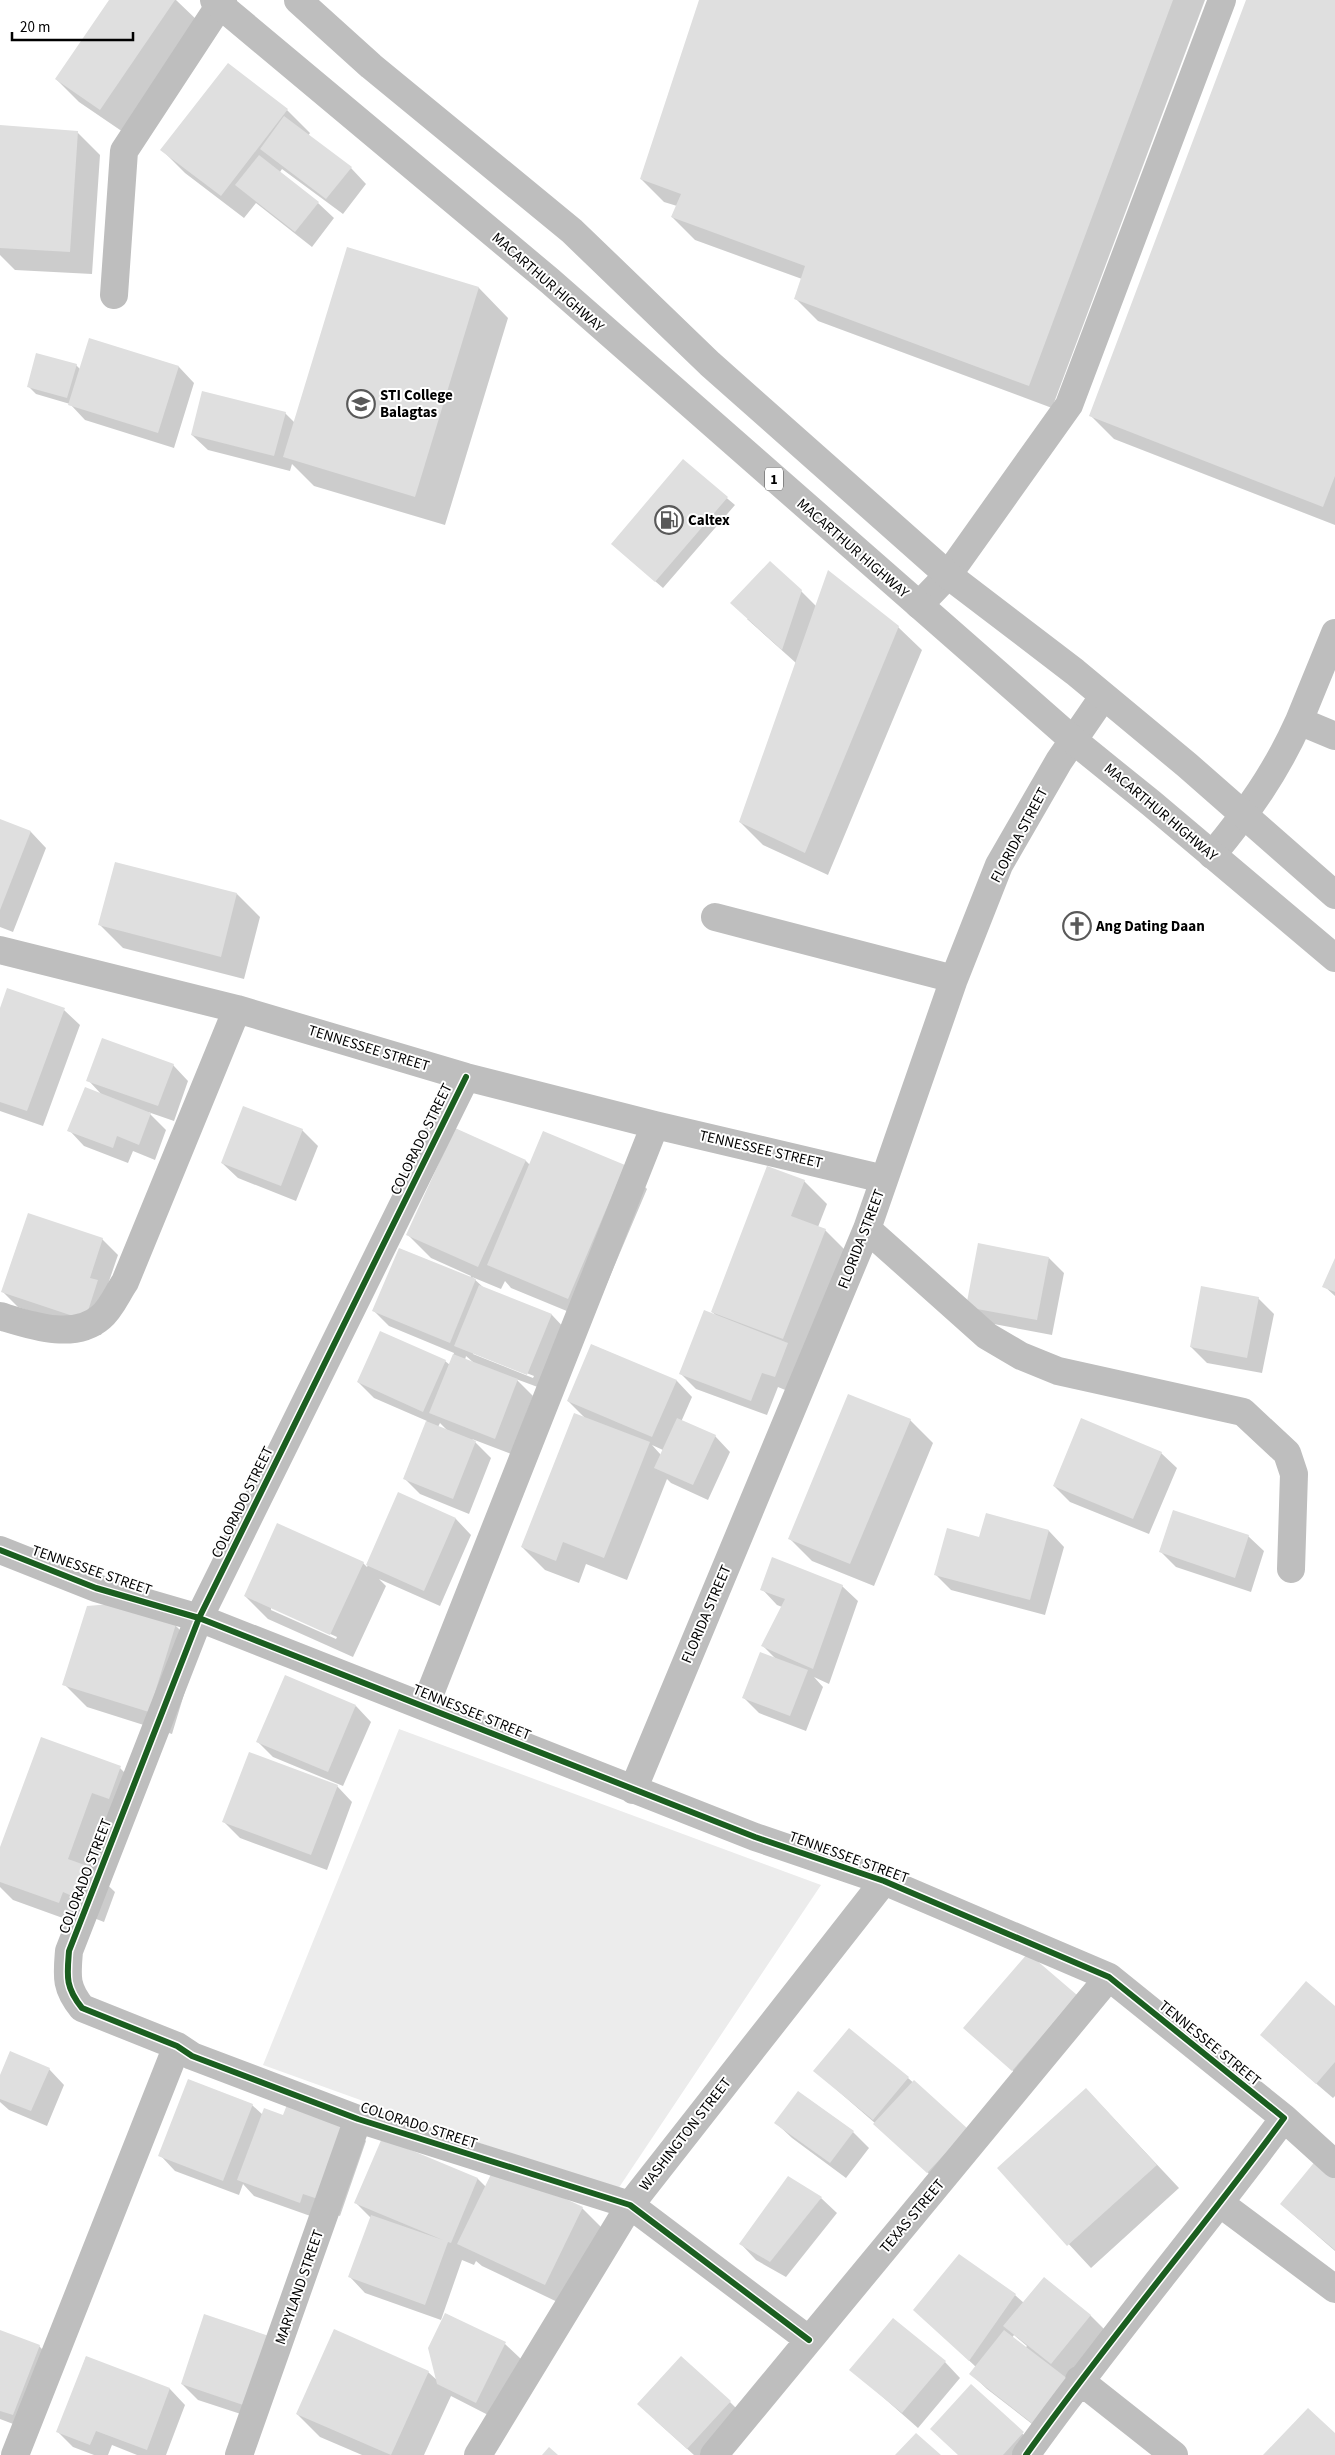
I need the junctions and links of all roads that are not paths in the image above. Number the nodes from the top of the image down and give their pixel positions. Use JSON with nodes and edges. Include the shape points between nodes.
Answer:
{"nodes":[{"id":1,"x":298,"y":0,"type":"edge"},
{"id":2,"x":1222,"y":0,"type":"edge"},
{"id":3,"x":219,"y":2,"type":"edge"},
{"id":4,"x":114,"y":295,"type":"dead end"},
{"id":5,"x":948,"y":575,"type":"junction"},
{"id":6,"x":919,"y":605,"type":"junction"},
{"id":7,"x":1335,"y":633,"type":"edge"},
{"id":8,"x":1102,"y":697,"type":"junction"},
{"id":9,"x":1299,"y":720,"type":"junction"},
{"id":10,"x":1335,"y":736,"type":"edge"},
{"id":11,"x":1073,"y":740,"type":"junction"},
{"id":12,"x":1244,"y":817,"type":"junction"},
{"id":13,"x":1212,"y":855,"type":"junction"},
{"id":14,"x":1335,"y":895,"type":"edge"},
{"id":15,"x":715,"y":917,"type":"dead end"},
{"id":16,"x":0,"y":950,"type":"edge"},
{"id":17,"x":1335,"y":958,"type":"edge"},
{"id":18,"x":954,"y":979,"type":"junction"},
{"id":19,"x":237,"y":1009,"type":"junction"},
{"id":20,"x":466,"y":1077,"type":"junction"},
{"id":21,"x":655,"y":1125,"type":"junction"},
{"id":22,"x":884,"y":1178,"type":"junction"},
{"id":23,"x":867,"y":1229,"type":"junction"},
{"id":24,"x":0,"y":1316,"type":"edge"},
{"id":25,"x":0,"y":1550,"type":"edge"},
{"id":26,"x":1291,"y":1569,"type":"dead end"},
{"id":27,"x":199,"y":1618,"type":"junction"},
{"id":28,"x":425,"y":1706,"type":"junction"},
{"id":29,"x":633,"y":1790,"type":"junction"},
{"id":30,"x":884,"y":1881,"type":"junction"},
{"id":31,"x":1110,"y":1978,"type":"junction"},
{"id":32,"x":177,"y":2046,"type":"junction"},
{"id":33,"x":1284,"y":2118,"type":"junction"},
{"id":34,"x":358,"y":2119,"type":"junction"},
{"id":35,"x":1335,"y":2164,"type":"edge"},
{"id":36,"x":1221,"y":2204,"type":"junction"},
{"id":37,"x":630,"y":2205,"type":"junction"},
{"id":38,"x":1335,"y":2290,"type":"edge"},
{"id":39,"x":809,"y":2340,"type":"junction"},
{"id":40,"x":1079,"y":2380,"type":"junction"},
{"id":41,"x":15,"y":2455,"type":"edge"},
{"id":42,"x":239,"y":2455,"type":"edge"},
{"id":43,"x":478,"y":2455,"type":"edge"},
{"id":44,"x":714,"y":2455,"type":"edge"},
{"id":45,"x":1026,"y":2455,"type":"edge"},
{"id":46,"x":1174,"y":2455,"type":"edge"}],
"edges":[{"from":1,"to":5,"type":"main road","via":[[371,66],[572,231],[710,364]]},
{"from":2,"to":5,"type":"main road","via":[[1069,405]]},
{"from":3,"to":4,"type":"main road","via":[[124,151]]},
{"from":3,"to":6,"type":"main road","name":"MACARTHUR HIGHWAY","number":"1","via":[[550,281]]},
{"from":5,"to":6,"type":"main road"},
{"from":5,"to":8,"type":"main road","via":[[1075,672]]},
{"from":6,"to":11,"type":"main road","name":"MACARTHUR HIGHWAY","number":"1"},
{"from":7,"to":9,"type":"main road"},
{"from":8,"to":11,"type":"main road","name":"FLORIDA STREET"},
{"from":8,"to":12,"type":"main road"},
{"from":9,"to":10,"type":"main road"},
{"from":9,"to":12,"type":"main road","via":[[1274,772]]},
{"from":11,"to":13,"type":"main road","name":"MACARTHUR HIGHWAY","number":"1"},
{"from":11,"to":18,"type":"main road","name":"FLORIDA STREET","via":[[999,865]]},
{"from":12,"to":13,"type":"main road"},
{"from":12,"to":14,"type":"main road"},
{"from":13,"to":17,"type":"main road","name":"MACARTHUR HIGHWAY","number":"1"},
{"from":15,"to":18,"type":"main road"},
{"from":16,"to":19,"type":"main road","name":"TENNESSEE STREET"},
{"from":18,"to":22,"type":"main road","name":"FLORIDA STREET"},
{"from":19,"to":20,"type":"main road","name":"TENNESSEE STREET"},
{"from":19,"to":24,"type":"main road","via":[[126,1282],[102,1317],[80,1329],[39,1327]]},
{"from":20,"to":21,"type":"main road","name":"TENNESSEE STREET"},
{"from":20,"to":27,"type":"main road","name":"COLORADO STREET"},
{"from":21,"to":22,"type":"main road","name":"TENNESSEE STREET"},
{"from":21,"to":28,"type":"main road"},
{"from":22,"to":23,"type":"main road","name":"FLORIDA STREET"},
{"from":23,"to":26,"type":"main road","via":[[987,1336],[1021,1356],[1058,1371],[1243,1412],[1287,1452],[1294,1474]]},
{"from":23,"to":29,"type":"main road","name":"FLORIDA STREET"},
{"from":25,"to":27,"type":"main road","name":"TENNESSEE STREET","via":[[96,1588]]},
{"from":27,"to":28,"type":"main road","name":"TENNESSEE STREET"},
{"from":27,"to":32,"type":"main road","name":"COLORADO STREET","via":[[69,1951],[66,1980],[72,1996],[82,2008]]},
{"from":28,"to":29,"type":"main road","name":"TENNESSEE STREET"},
{"from":29,"to":30,"type":"main road","name":"TENNESSEE STREET","via":[[755,1837]]},
{"from":30,"to":31,"type":"main road","name":"TENNESSEE STREET"},
{"from":30,"to":37,"type":"main road","name":"WASHINGTON STREET"},
{"from":31,"to":33,"type":"main road","name":"TENNESSEE STREET"},
{"from":31,"to":39,"type":"main road","name":"TEXAS STREET"},
{"from":32,"to":34,"type":"main road","name":"COLORADO STREET","via":[[192,2056]]},
{"from":32,"to":41,"type":"main road"},
{"from":33,"to":35,"type":"main road","name":"TENNESSEE STREET"},
{"from":33,"to":36,"type":"main road"},
{"from":34,"to":37,"type":"main road","name":"COLORADO STREET"},
{"from":34,"to":42,"type":"main road","name":"MARYLAND STREET"},
{"from":36,"to":38,"type":"main road"},
{"from":36,"to":40,"type":"main road"},
{"from":37,"to":39,"type":"main road","name":"COLORADO STREET"},
{"from":37,"to":43,"type":"main road","name":"WASHINGTON STREET"},
{"from":39,"to":44,"type":"main road","name":"TEXAS STREET"},
{"from":40,"to":45,"type":"main road"},
{"from":40,"to":46,"type":"main road"}]}
